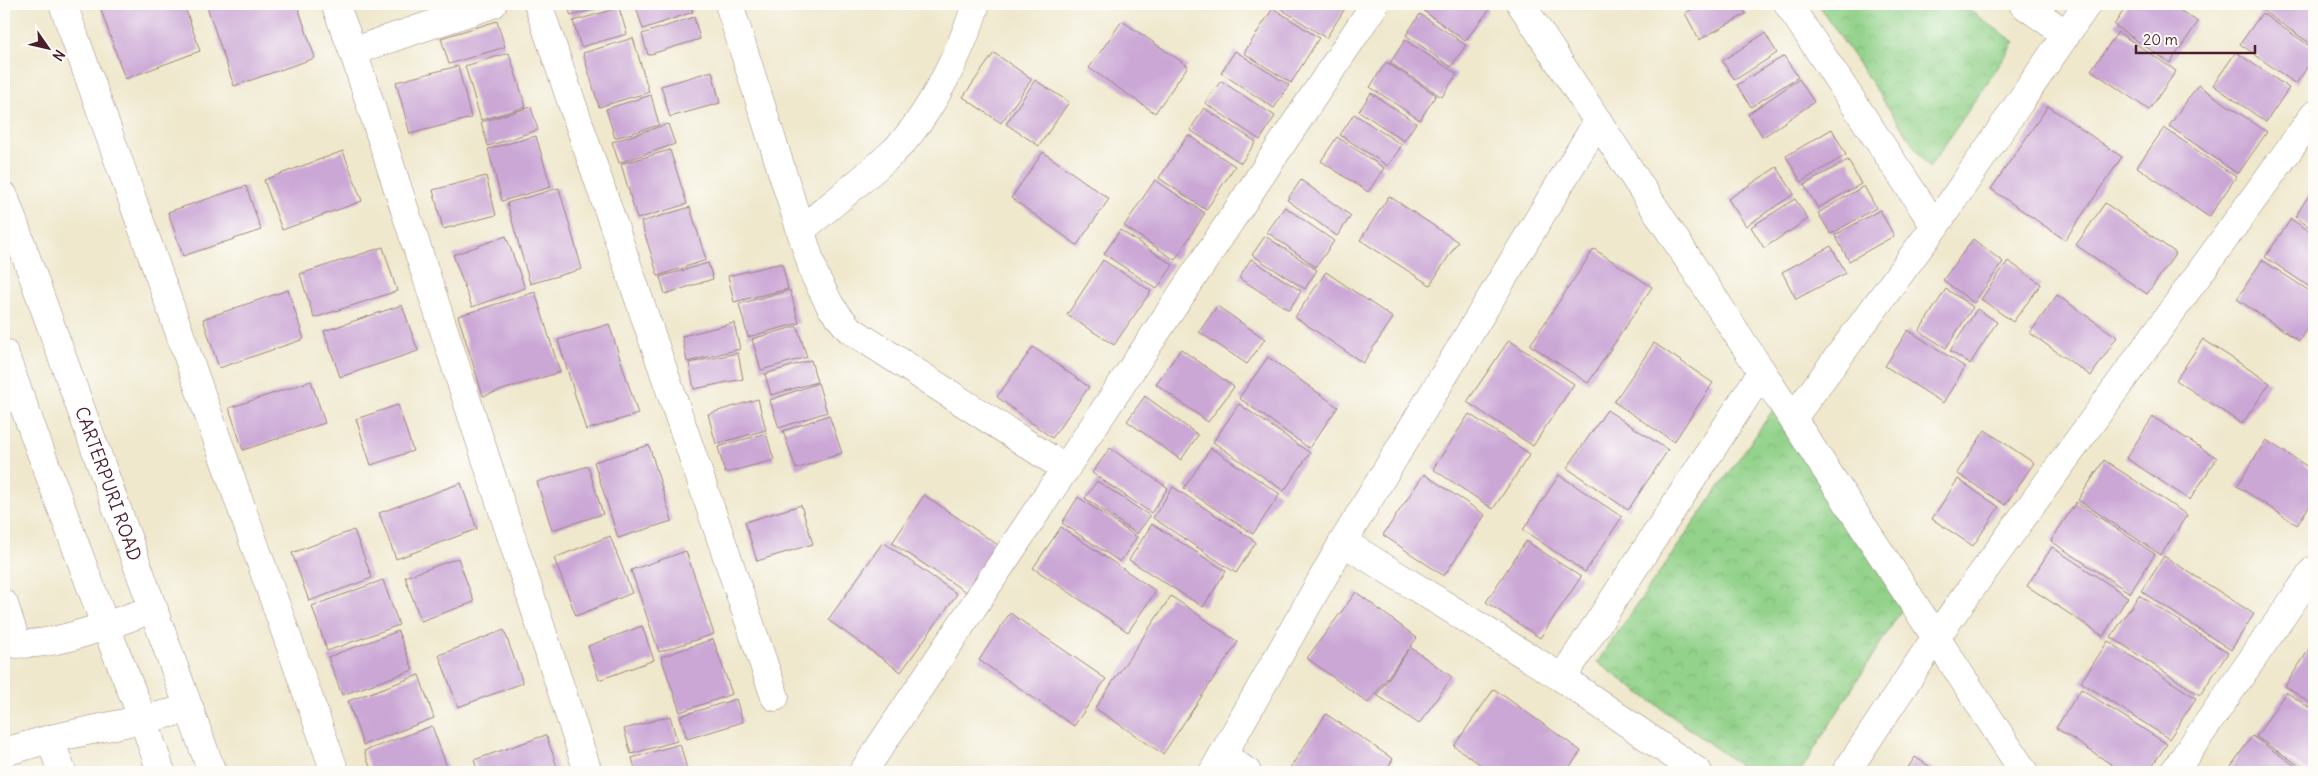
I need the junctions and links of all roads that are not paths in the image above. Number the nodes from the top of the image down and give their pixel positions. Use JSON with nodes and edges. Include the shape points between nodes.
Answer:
{"nodes":[{"id":1,"x":63,"y":4,"type":"edge"},
{"id":2,"x":335,"y":4,"type":"edge"},
{"id":3,"x":493,"y":4,"type":"edge"},
{"id":4,"x":538,"y":4,"type":"edge"},
{"id":5,"x":729,"y":4,"type":"edge"},
{"id":6,"x":976,"y":4,"type":"edge"},
{"id":7,"x":1376,"y":4,"type":"edge"},
{"id":8,"x":1521,"y":4,"type":"edge"},
{"id":9,"x":1788,"y":4,"type":"edge"},
{"id":10,"x":2023,"y":4,"type":"edge"},
{"id":11,"x":2087,"y":4,"type":"edge"},
{"id":12,"x":2066,"y":34,"type":"junction"},
{"id":13,"x":353,"y":51,"type":"junction"},
{"id":14,"x":2314,"y":115,"type":"edge"},
{"id":15,"x":1598,"y":121,"type":"junction"},
{"id":16,"x":4,"y":196,"type":"edge"},
{"id":17,"x":1935,"y":226,"type":"junction"},
{"id":18,"x":801,"y":230,"type":"junction"},
{"id":19,"x":4,"y":353,"type":"edge"},
{"id":20,"x":1762,"y":372,"type":"junction"},
{"id":21,"x":1793,"y":418,"type":"junction"},
{"id":22,"x":1066,"y":469,"type":"junction"},
{"id":23,"x":1343,"y":542,"type":"junction"},
{"id":24,"x":2314,"y":570,"type":"edge"},
{"id":25,"x":4,"y":604,"type":"edge"},
{"id":26,"x":154,"y":609,"type":"junction"},
{"id":27,"x":105,"y":624,"type":"junction"},
{"id":28,"x":1936,"y":637,"type":"junction"},
{"id":29,"x":10,"y":643,"type":"edge"},
{"id":30,"x":1562,"y":678,"type":"junction"},
{"id":31,"x":774,"y":697,"type":"dead end"},
{"id":32,"x":190,"y":709,"type":"junction"},
{"id":33,"x":143,"y":719,"type":"junction"},
{"id":34,"x":50,"y":739,"type":"junction"},
{"id":35,"x":4,"y":752,"type":"edge"},
{"id":36,"x":1218,"y":764,"type":"edge"},
{"id":37,"x":62,"y":772,"type":"edge"},
{"id":38,"x":161,"y":772,"type":"edge"},
{"id":39,"x":212,"y":772,"type":"edge"},
{"id":40,"x":335,"y":772,"type":"edge"},
{"id":41,"x":588,"y":772,"type":"edge"},
{"id":42,"x":863,"y":772,"type":"edge"},
{"id":43,"x":1247,"y":772,"type":"edge"},
{"id":44,"x":1698,"y":772,"type":"edge"},
{"id":45,"x":1846,"y":772,"type":"edge"},
{"id":46,"x":2024,"y":772,"type":"edge"},
{"id":47,"x":2174,"y":772,"type":"edge"}],
"edges":[{"from":1,"to":40,"type":"street"},
{"from":2,"to":13,"type":"street"},
{"from":3,"to":13,"type":"street"},
{"from":4,"to":31,"type":"street"},
{"from":5,"to":18,"type":"street"},
{"from":6,"to":18,"type":"street","via":[[968,32],[937,93],[918,121],[893,152]]},
{"from":7,"to":22,"type":"street"},
{"from":8,"to":15,"type":"street"},
{"from":9,"to":17,"type":"street"},
{"from":10,"to":12,"type":"street"},
{"from":11,"to":12,"type":"street"},
{"from":12,"to":17,"type":"street"},
{"from":13,"to":41,"type":"street"},
{"from":14,"to":28,"type":"street"},
{"from":15,"to":20,"type":"street"},
{"from":15,"to":23,"type":"street"},
{"from":16,"to":26,"type":"street","name":"CARTERPURI ROAD"},
{"from":17,"to":21,"type":"street"},
{"from":18,"to":22,"type":"street","via":[[815,276],[831,307],[849,328]]},
{"from":19,"to":27,"type":"street"},
{"from":20,"to":21,"type":"street"},
{"from":20,"to":30,"type":"street"},
{"from":21,"to":28,"type":"street"},
{"from":22,"to":42,"type":"street"},
{"from":23,"to":30,"type":"street"},
{"from":23,"to":36,"type":"street"},
{"from":24,"to":47,"type":"street"},
{"from":25,"to":29,"type":"street"},
{"from":26,"to":27,"type":"street"},
{"from":26,"to":32,"type":"street","name":"CARTERPURI ROAD"},
{"from":27,"to":29,"type":"street","via":[[53,641],[32,645]]},
{"from":27,"to":33,"type":"street"},
{"from":28,"to":45,"type":"street"},
{"from":28,"to":46,"type":"street"},
{"from":30,"to":44,"type":"street"},
{"from":32,"to":33,"type":"street"},
{"from":32,"to":39,"type":"street","name":"CARTERPURI ROAD"},
{"from":33,"to":34,"type":"street"},
{"from":33,"to":38,"type":"street"},
{"from":34,"to":35,"type":"street"},
{"from":34,"to":37,"type":"street"},
{"from":36,"to":43,"type":"street"}]}
